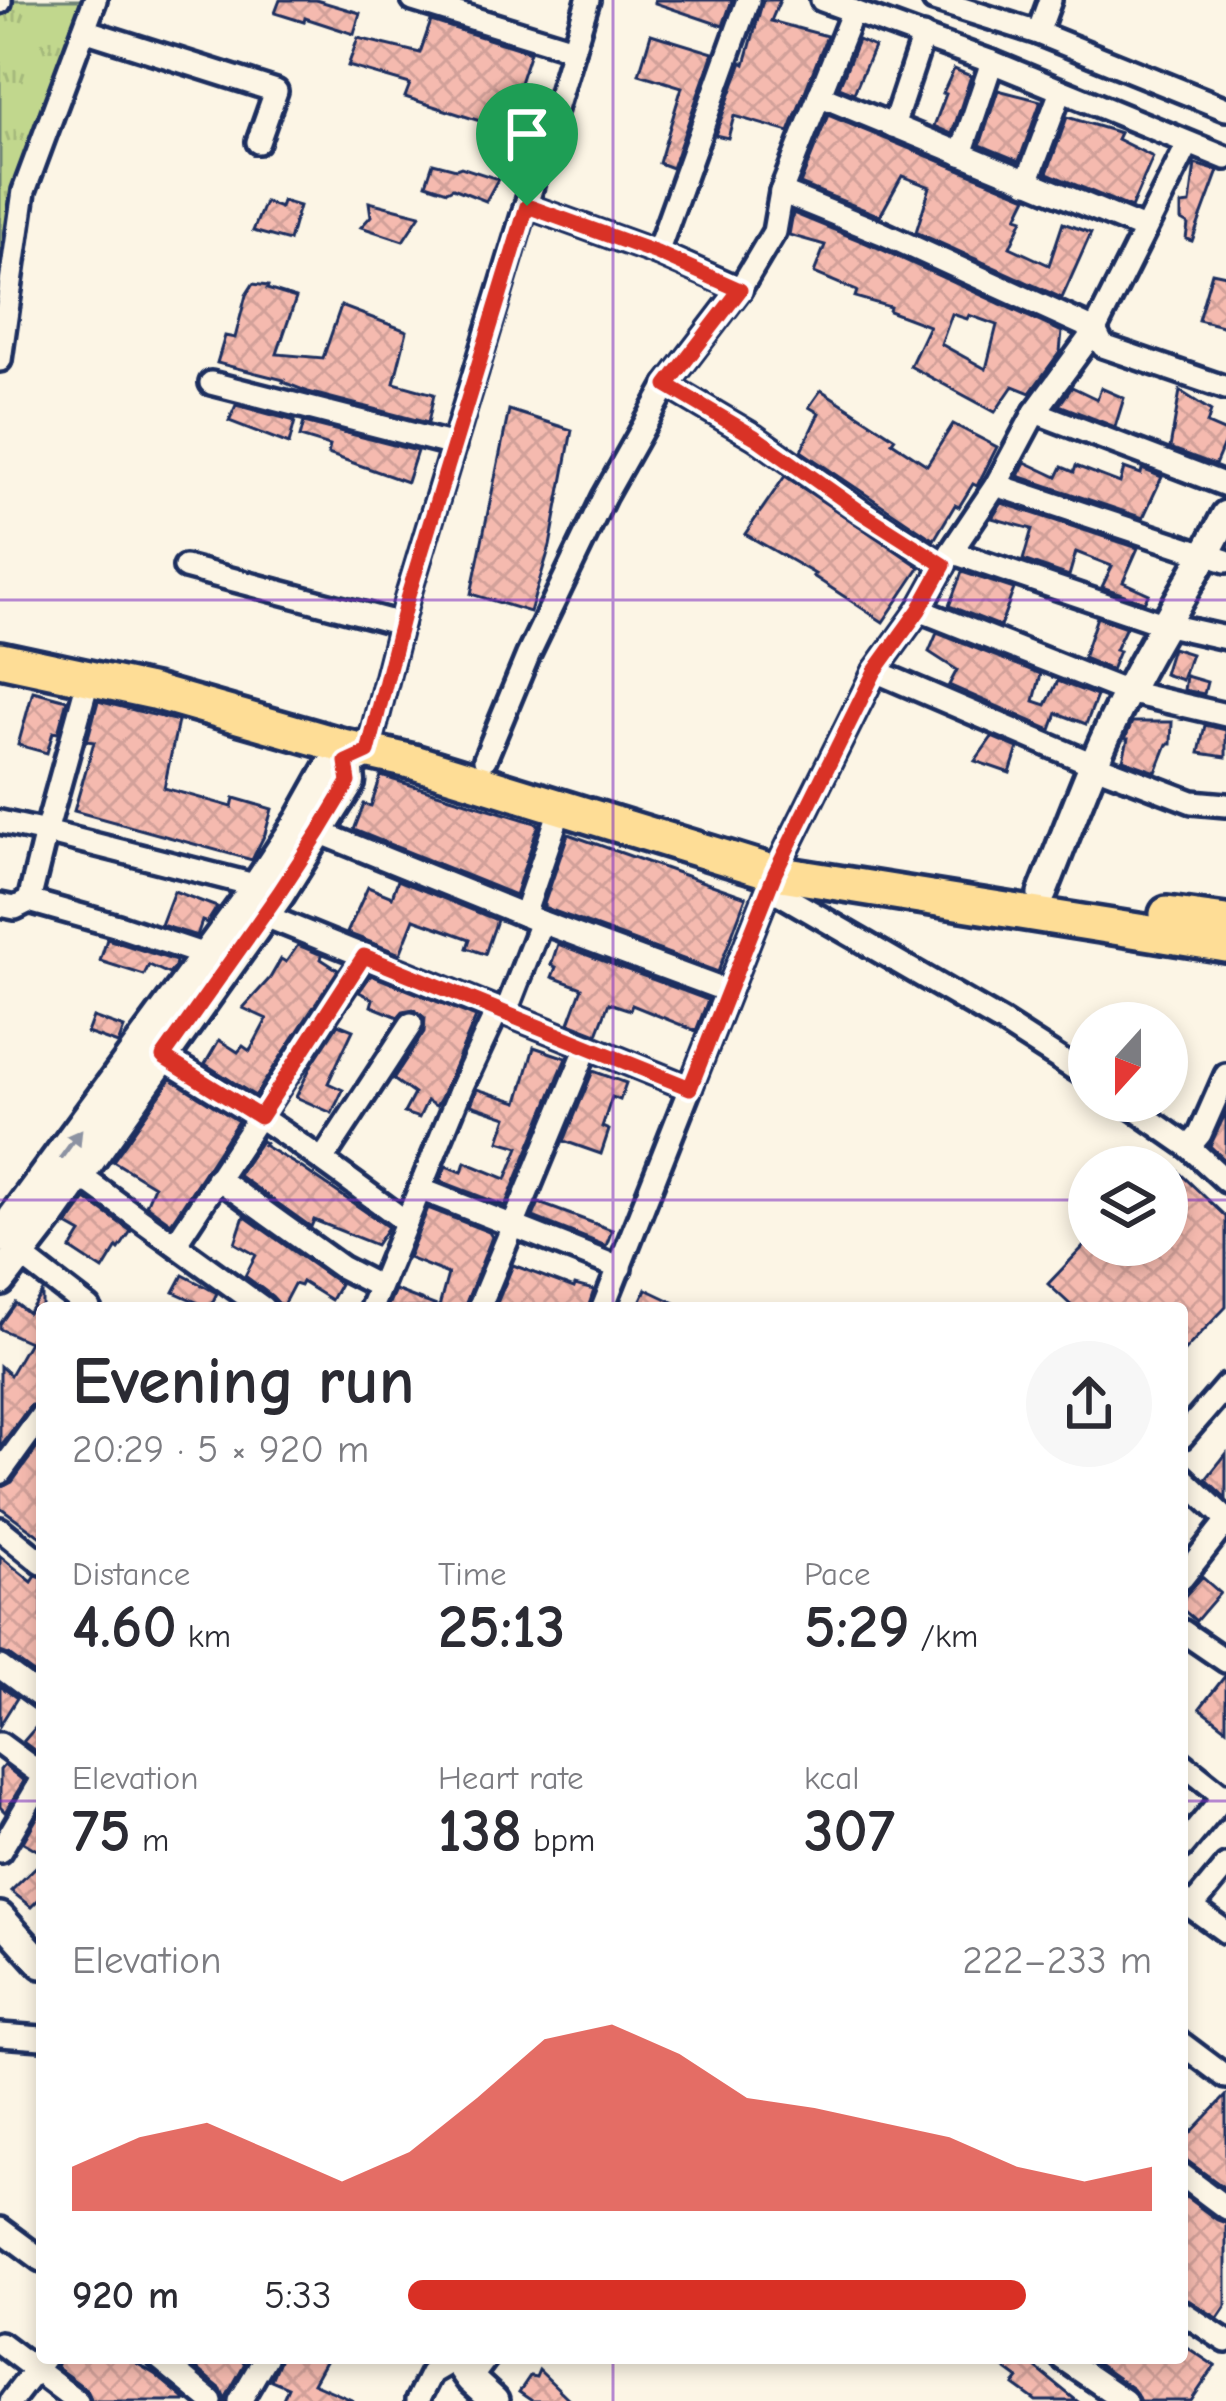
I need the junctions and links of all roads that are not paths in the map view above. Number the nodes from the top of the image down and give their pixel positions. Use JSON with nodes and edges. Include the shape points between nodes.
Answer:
{"nodes":[{"id":1,"x":95,"y":0,"type":"edge"},
{"id":2,"x":412,"y":0,"type":"edge"},
{"id":3,"x":588,"y":0,"type":"edge"},
{"id":4,"x":748,"y":0,"type":"edge"},
{"id":5,"x":822,"y":0,"type":"edge"},
{"id":6,"x":1050,"y":0,"type":"edge"},
{"id":7,"x":947,"y":2,"type":"edge"},
{"id":8,"x":853,"y":11,"type":"junction"},
{"id":9,"x":84,"y":30,"type":"junction"},
{"id":10,"x":1038,"y":33,"type":"junction"},
{"id":11,"x":923,"y":37,"type":"junction"},
{"id":12,"x":573,"y":50,"type":"junction"},
{"id":13,"x":992,"y":62,"type":"junction"},
{"id":14,"x":1061,"y":91,"type":"junction"},
{"id":15,"x":819,"y":95,"type":"junction"},
{"id":16,"x":1226,"y":109,"type":"edge"},
{"id":17,"x":893,"y":126,"type":"junction"},
{"id":18,"x":258,"y":142,"type":"dead end"},
{"id":19,"x":1188,"y":144,"type":"junction"},
{"id":20,"x":961,"y":154,"type":"junction"},
{"id":21,"x":1226,"y":158,"type":"edge"},
{"id":22,"x":1027,"y":182,"type":"junction"},
{"id":23,"x":782,"y":192,"type":"junction"},
{"id":24,"x":527,"y":206,"type":"junction"},
{"id":25,"x":1144,"y":230,"type":"junction"},
{"id":26,"x":657,"y":253,"type":"junction"},
{"id":27,"x":5,"y":290,"type":"edge"},
{"id":28,"x":740,"y":290,"type":"junction"},
{"id":29,"x":1095,"y":330,"type":"junction"},
{"id":30,"x":0,"y":360,"type":"edge"},
{"id":31,"x":211,"y":383,"type":"dead end"},
{"id":32,"x":667,"y":385,"type":"junction"},
{"id":33,"x":1226,"y":388,"type":"edge"},
{"id":34,"x":1035,"y":412,"type":"junction"},
{"id":35,"x":454,"y":446,"type":"junction"},
{"id":36,"x":997,"y":485,"type":"junction"},
{"id":37,"x":1226,"y":485,"type":"edge"},
{"id":38,"x":1226,"y":515,"type":"edge"},
{"id":39,"x":1216,"y":558,"type":"edge"},
{"id":40,"x":947,"y":559,"type":"junction"},
{"id":41,"x":185,"y":567,"type":"dead end"},
{"id":42,"x":919,"y":610,"type":"junction"},
{"id":43,"x":1163,"y":623,"type":"junction"},
{"id":44,"x":401,"y":624,"type":"junction"},
{"id":45,"x":0,"y":636,"type":"edge"},
{"id":46,"x":1226,"y":638,"type":"edge"},
{"id":47,"x":0,"y":659,"type":"edge"},
{"id":48,"x":875,"y":671,"type":"junction"},
{"id":49,"x":89,"y":677,"type":"junction"},
{"id":50,"x":1127,"y":692,"type":"junction"},
{"id":51,"x":1226,"y":715,"type":"edge"},
{"id":52,"x":363,"y":748,"type":"junction"},
{"id":53,"x":485,"y":759,"type":"junction"},
{"id":54,"x":1095,"y":765,"type":"junction"},
{"id":55,"x":1226,"y":805,"type":"edge"},
{"id":56,"x":561,"y":807,"type":"junction"},
{"id":57,"x":0,"y":822,"type":"edge"},
{"id":58,"x":46,"y":832,"type":"junction"},
{"id":59,"x":319,"y":832,"type":"junction"},
{"id":60,"x":780,"y":863,"type":"junction"},
{"id":61,"x":1042,"y":894,"type":"junction"},
{"id":62,"x":261,"y":900,"type":"junction"},
{"id":63,"x":29,"y":902,"type":"junction"},
{"id":64,"x":0,"y":905,"type":"edge"},
{"id":65,"x":532,"y":919,"type":"junction"},
{"id":66,"x":1226,"y":922,"type":"edge"},
{"id":67,"x":1226,"y":945,"type":"edge"},
{"id":68,"x":208,"y":956,"type":"junction"},
{"id":69,"x":364,"y":956,"type":"junction"},
{"id":70,"x":727,"y":991,"type":"junction"},
{"id":71,"x":497,"y":1011,"type":"junction"},
{"id":72,"x":411,"y":1024,"type":"dead end"},
{"id":73,"x":587,"y":1047,"type":"junction"},
{"id":74,"x":163,"y":1057,"type":"junction"},
{"id":75,"x":1068,"y":1065,"type":"edge"},
{"id":76,"x":1226,"y":1075,"type":"edge"},
{"id":77,"x":690,"y":1088,"type":"junction"},
{"id":78,"x":260,"y":1117,"type":"junction"},
{"id":79,"x":1153,"y":1122,"type":"edge"},
{"id":80,"x":1189,"y":1147,"type":"junction"},
{"id":81,"x":322,"y":1160,"type":"junction"},
{"id":82,"x":79,"y":1175,"type":"junction"},
{"id":83,"x":217,"y":1178,"type":"junction"},
{"id":84,"x":1226,"y":1181,"type":"edge"},
{"id":85,"x":420,"y":1190,"type":"junction"},
{"id":86,"x":406,"y":1222,"type":"junction"},
{"id":87,"x":513,"y":1225,"type":"junction"},
{"id":88,"x":175,"y":1244,"type":"junction"},
{"id":89,"x":9,"y":1245,"type":"edge"},
{"id":90,"x":620,"y":1268,"type":"junction"},
{"id":91,"x":0,"y":1280,"type":"edge"},
{"id":92,"x":378,"y":1286,"type":"junction"},
{"id":93,"x":81,"y":1302,"type":"edge"},
{"id":94,"x":255,"y":1302,"type":"edge"},
{"id":95,"x":372,"y":1302,"type":"edge"},
{"id":96,"x":481,"y":1302,"type":"edge"},
{"id":97,"x":606,"y":1302,"type":"edge"},
{"id":98,"x":1226,"y":1386,"type":"edge"},
{"id":99,"x":36,"y":1423,"type":"edge"},
{"id":100,"x":1188,"y":1429,"type":"edge"},
{"id":101,"x":0,"y":1473,"type":"edge"},
{"id":102,"x":1188,"y":1483,"type":"edge"},
{"id":103,"x":1226,"y":1521,"type":"edge"},
{"id":104,"x":0,"y":1529,"type":"edge"},
{"id":105,"x":36,"y":1558,"type":"edge"},
{"id":106,"x":1188,"y":1570,"type":"edge"},
{"id":107,"x":1188,"y":1635,"type":"edge"},
{"id":108,"x":1226,"y":1661,"type":"edge"},
{"id":109,"x":0,"y":1666,"type":"edge"},
{"id":110,"x":36,"y":1693,"type":"edge"},
{"id":111,"x":0,"y":1744,"type":"edge"},
{"id":112,"x":1188,"y":1768,"type":"edge"},
{"id":113,"x":36,"y":1772,"type":"edge"},
{"id":114,"x":36,"y":1788,"type":"edge"},
{"id":115,"x":1225,"y":1796,"type":"edge"},
{"id":116,"x":1188,"y":1840,"type":"edge"},
{"id":117,"x":0,"y":1851,"type":"edge"},
{"id":118,"x":1226,"y":1866,"type":"edge"},
{"id":119,"x":1188,"y":1903,"type":"edge"},
{"id":120,"x":1188,"y":1905,"type":"edge"},
{"id":121,"x":0,"y":1917,"type":"edge"},
{"id":122,"x":1226,"y":1932,"type":"edge"},
{"id":123,"x":36,"y":1946,"type":"edge"},
{"id":124,"x":0,"y":2035,"type":"edge"},
{"id":125,"x":36,"y":2038,"type":"edge"},
{"id":126,"x":1188,"y":2048,"type":"edge"},
{"id":127,"x":1226,"y":2077,"type":"edge"},
{"id":128,"x":1188,"y":2179,"type":"edge"},
{"id":129,"x":1226,"y":2207,"type":"edge"},
{"id":130,"x":0,"y":2229,"type":"edge"},
{"id":131,"x":36,"y":2256,"type":"edge"},
{"id":132,"x":1188,"y":2316,"type":"edge"},
{"id":133,"x":1226,"y":2342,"type":"edge"},
{"id":134,"x":0,"y":2343,"type":"edge"},
{"id":135,"x":36,"y":2362,"type":"edge"},
{"id":136,"x":39,"y":2364,"type":"edge"},
{"id":137,"x":166,"y":2364,"type":"edge"},
{"id":138,"x":262,"y":2364,"type":"edge"},
{"id":139,"x":462,"y":2364,"type":"edge"},
{"id":140,"x":467,"y":2364,"type":"edge"},
{"id":141,"x":1071,"y":2364,"type":"edge"},
{"id":142,"x":11,"y":2401,"type":"edge"},
{"id":143,"x":77,"y":2401,"type":"edge"},
{"id":144,"x":211,"y":2401,"type":"edge"},
{"id":145,"x":240,"y":2401,"type":"edge"},
{"id":146,"x":417,"y":2401,"type":"edge"},
{"id":147,"x":494,"y":2401,"type":"edge"},
{"id":148,"x":1125,"y":2401,"type":"edge"}],
"edges":[{"from":1,"to":9,"type":"street"},
{"from":2,"to":12,"type":"street"},
{"from":3,"to":12,"type":"street"},
{"from":4,"to":26,"type":"street"},
{"from":5,"to":8,"type":"street"},
{"from":6,"to":10,"type":"street"},
{"from":7,"to":10,"type":"street"},
{"from":8,"to":11,"type":"street"},
{"from":8,"to":15,"type":"street"},
{"from":9,"to":18,"type":"street","via":[[276,91]]},
{"from":9,"to":27,"type":"street","via":[[24,191]]},
{"from":10,"to":16,"type":"street"},
{"from":11,"to":13,"type":"street"},
{"from":11,"to":17,"type":"street"},
{"from":12,"to":24,"type":"street"},
{"from":13,"to":14,"type":"street"},
{"from":13,"to":20,"type":"street"},
{"from":14,"to":19,"type":"street"},
{"from":14,"to":22,"type":"street"},
{"from":15,"to":17,"type":"street"},
{"from":15,"to":23,"type":"street"},
{"from":17,"to":20,"type":"street"},
{"from":19,"to":21,"type":"street"},
{"from":19,"to":25,"type":"street"},
{"from":20,"to":22,"type":"street"},
{"from":22,"to":25,"type":"street"},
{"from":23,"to":28,"type":"street","via":[[774,232]]},
{"from":23,"to":29,"type":"street"},
{"from":24,"to":26,"type":"street"},
{"from":24,"to":35,"type":"street"},
{"from":25,"to":29,"type":"street"},
{"from":26,"to":28,"type":"street"},
{"from":27,"to":30,"type":"street"},
{"from":28,"to":32,"type":"street"},
{"from":29,"to":33,"type":"street","via":[[1103,346]]},
{"from":29,"to":34,"type":"street"},
{"from":31,"to":35,"type":"street"},
{"from":32,"to":40,"type":"street"},
{"from":32,"to":53,"type":"street","via":[[566,574]]},
{"from":34,"to":36,"type":"street"},
{"from":34,"to":37,"type":"street"},
{"from":35,"to":44,"type":"street"},
{"from":36,"to":39,"type":"street"},
{"from":36,"to":40,"type":"street"},
{"from":38,"to":39,"type":"street"},
{"from":39,"to":43,"type":"street"},
{"from":40,"to":42,"type":"street"},
{"from":40,"to":43,"type":"street"},
{"from":41,"to":44,"type":"street"},
{"from":42,"to":48,"type":"street"},
{"from":42,"to":50,"type":"street"},
{"from":43,"to":46,"type":"street"},
{"from":43,"to":50,"type":"street"},
{"from":44,"to":52,"type":"street"},
{"from":45,"to":52,"type":"main road","via":[[94,655]]},
{"from":47,"to":49,"type":"main road"},
{"from":48,"to":54,"type":"street"},
{"from":48,"to":60,"type":"street"},
{"from":49,"to":52,"type":"main road"},
{"from":49,"to":58,"type":"street"},
{"from":50,"to":51,"type":"street"},
{"from":50,"to":54,"type":"street"},
{"from":52,"to":53,"type":"main road","via":[[420,740]]},
{"from":52,"to":56,"type":"main road"},
{"from":52,"to":59,"type":"main road"},
{"from":52,"to":62,"type":"main road","via":[[330,769]]},
{"from":53,"to":60,"type":"main road"},
{"from":54,"to":55,"type":"street","via":[[1192,802]]},
{"from":54,"to":61,"type":"street"},
{"from":56,"to":60,"type":"main road"},
{"from":56,"to":65,"type":"street"},
{"from":57,"to":58,"type":"street"},
{"from":58,"to":62,"type":"street"},
{"from":58,"to":63,"type":"street"},
{"from":59,"to":62,"type":"main road"},
{"from":59,"to":65,"type":"street"},
{"from":60,"to":61,"type":"main road"},
{"from":60,"to":67,"type":"main road"},
{"from":60,"to":70,"type":"street"},
{"from":60,"to":75,"type":"street","via":[[782,895]]},
{"from":61,"to":66,"type":"main road"},
{"from":62,"to":68,"type":"main road"},
{"from":62,"to":69,"type":"street"},
{"from":62,"to":74,"type":"main road"},
{"from":63,"to":64,"type":"street"},
{"from":63,"to":68,"type":"street"},
{"from":65,"to":70,"type":"street"},
{"from":65,"to":71,"type":"street","via":[[509,1004]]},
{"from":89,"to":68,"type":"main road","one_way":true},
{"from":69,"to":71,"type":"street"},
{"from":69,"to":78,"type":"street"},
{"from":70,"to":77,"type":"street"},
{"from":71,"to":73,"type":"street"},
{"from":71,"to":85,"type":"street"},
{"from":72,"to":81,"type":"street"},
{"from":73,"to":77,"type":"street"},
{"from":73,"to":87,"type":"street"},
{"from":74,"to":78,"type":"street"},
{"from":74,"to":82,"type":"main road"},
{"from":76,"to":80,"type":"street"},
{"from":77,"to":90,"type":"street"},
{"from":78,"to":81,"type":"street"},
{"from":78,"to":83,"type":"street"},
{"from":79,"to":80,"type":"street"},
{"from":80,"to":84,"type":"street"},
{"from":81,"to":86,"type":"street"},
{"from":82,"to":88,"type":"street"},
{"from":82,"to":89,"type":"main road"},
{"from":83,"to":88,"type":"street"},
{"from":83,"to":92,"type":"street"},
{"from":85,"to":86,"type":"street"},
{"from":85,"to":87,"type":"street"},
{"from":86,"to":92,"type":"street"},
{"from":87,"to":90,"type":"street"},
{"from":87,"to":96,"type":"street"},
{"from":88,"to":94,"type":"street"},
{"from":89,"to":91,"type":"main road"},
{"from":89,"to":93,"type":"street"},
{"from":90,"to":97,"type":"street"},
{"from":92,"to":95,"type":"street"},
{"from":98,"to":100,"type":"street"},
{"from":99,"to":101,"type":"street"},
{"from":102,"to":103,"type":"street"},
{"from":103,"to":106,"type":"street"},
{"from":104,"to":105,"type":"street"},
{"from":107,"to":108,"type":"street"},
{"from":109,"to":110,"type":"street"},
{"from":111,"to":113,"type":"street"},
{"from":112,"to":115,"type":"street"},
{"from":114,"to":117,"type":"street"},
{"from":115,"to":116,"type":"street"},
{"from":118,"to":119,"type":"street"},
{"from":120,"to":122,"type":"street"},
{"from":121,"to":123,"type":"street"},
{"from":124,"to":125,"type":"street"},
{"from":126,"to":127,"type":"street"},
{"from":128,"to":129,"type":"street"},
{"from":130,"to":131,"type":"street"},
{"from":132,"to":133,"type":"street"},
{"from":134,"to":135,"type":"street"},
{"from":136,"to":142,"type":"street"},
{"from":136,"to":143,"type":"street"},
{"from":137,"to":144,"type":"street"},
{"from":138,"to":145,"type":"street"},
{"from":139,"to":146,"type":"street","via":[[431,2373]]},
{"from":140,"to":147,"type":"street"},
{"from":141,"to":148,"type":"street"}]}
